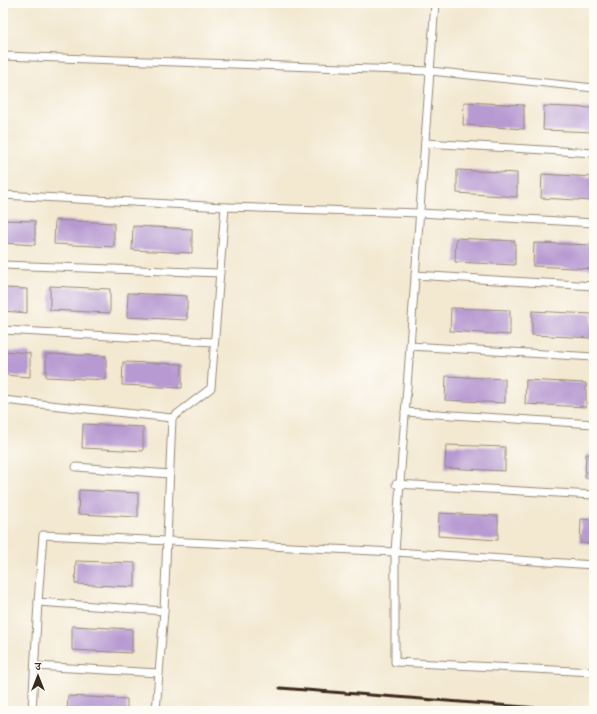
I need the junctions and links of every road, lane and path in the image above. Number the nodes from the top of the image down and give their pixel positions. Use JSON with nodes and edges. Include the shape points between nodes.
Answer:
{"nodes":[{"id":1,"x":436,"y":3,"type":"edge"},
{"id":2,"x":3,"y":56,"type":"edge"},
{"id":3,"x":430,"y":71,"type":"junction"},
{"id":4,"x":594,"y":88,"type":"edge"},
{"id":5,"x":425,"y":143,"type":"junction"},
{"id":6,"x":594,"y":153,"type":"edge"},
{"id":7,"x":3,"y":195,"type":"edge"},
{"id":8,"x":225,"y":207,"type":"junction"},
{"id":9,"x":420,"y":213,"type":"junction"},
{"id":10,"x":594,"y":223,"type":"edge"},
{"id":11,"x":3,"y":264,"type":"edge"},
{"id":12,"x":220,"y":273,"type":"junction"},
{"id":13,"x":415,"y":276,"type":"junction"},
{"id":14,"x":594,"y":286,"type":"edge"},
{"id":15,"x":3,"y":330,"type":"edge"},
{"id":16,"x":214,"y":342,"type":"junction"},
{"id":17,"x":410,"y":346,"type":"junction"},
{"id":18,"x":594,"y":357,"type":"edge"},
{"id":19,"x":3,"y":400,"type":"edge"},
{"id":20,"x":405,"y":412,"type":"junction"},
{"id":21,"x":172,"y":418,"type":"junction"},
{"id":22,"x":594,"y":424,"type":"edge"},
{"id":23,"x":76,"y":467,"type":"dead end"},
{"id":24,"x":170,"y":474,"type":"junction"},
{"id":25,"x":398,"y":484,"type":"junction"},
{"id":26,"x":594,"y":496,"type":"edge"},
{"id":27,"x":167,"y":541,"type":"junction"},
{"id":28,"x":394,"y":552,"type":"junction"},
{"id":29,"x":594,"y":565,"type":"edge"},
{"id":30,"x":38,"y":602,"type":"junction"},
{"id":31,"x":164,"y":611,"type":"junction"},
{"id":32,"x":35,"y":666,"type":"junction"},
{"id":33,"x":594,"y":672,"type":"edge"},
{"id":34,"x":159,"y":673,"type":"junction"},
{"id":35,"x":32,"y":711,"type":"edge"},
{"id":36,"x":156,"y":711,"type":"edge"}],
"edges":[{"from":1,"to":3,"type":"lane"},
{"from":2,"to":3,"type":"lane"},
{"from":3,"to":4,"type":"lane"},
{"from":3,"to":5,"type":"lane"},
{"from":5,"to":6,"type":"lane"},
{"from":5,"to":9,"type":"lane"},
{"from":7,"to":8,"type":"lane"},
{"from":8,"to":9,"type":"lane"},
{"from":8,"to":12,"type":"lane"},
{"from":9,"to":10,"type":"lane"},
{"from":9,"to":13,"type":"lane"},
{"from":11,"to":12,"type":"lane"},
{"from":12,"to":16,"type":"lane"},
{"from":13,"to":14,"type":"lane"},
{"from":13,"to":17,"type":"lane"},
{"from":15,"to":16,"type":"lane"},
{"from":16,"to":21,"type":"lane","via":[[211,388]]},
{"from":17,"to":18,"type":"lane"},
{"from":17,"to":20,"type":"lane"},
{"from":19,"to":21,"type":"lane"},
{"from":20,"to":22,"type":"lane"},
{"from":20,"to":25,"type":"lane"},
{"from":21,"to":24,"type":"lane"},
{"from":23,"to":24,"type":"lane"},
{"from":24,"to":27,"type":"lane"},
{"from":25,"to":26,"type":"lane"},
{"from":25,"to":28,"type":"lane"},
{"from":27,"to":28,"type":"lane"},
{"from":27,"to":30,"type":"lane","via":[[43,535]]},
{"from":27,"to":31,"type":"lane"},
{"from":28,"to":29,"type":"lane"},
{"from":28,"to":33,"type":"lane","via":[[395,662]]},
{"from":30,"to":31,"type":"lane"},
{"from":30,"to":32,"type":"lane"},
{"from":31,"to":34,"type":"lane"},
{"from":32,"to":34,"type":"lane"},
{"from":32,"to":35,"type":"lane"},
{"from":34,"to":36,"type":"lane"}]}
